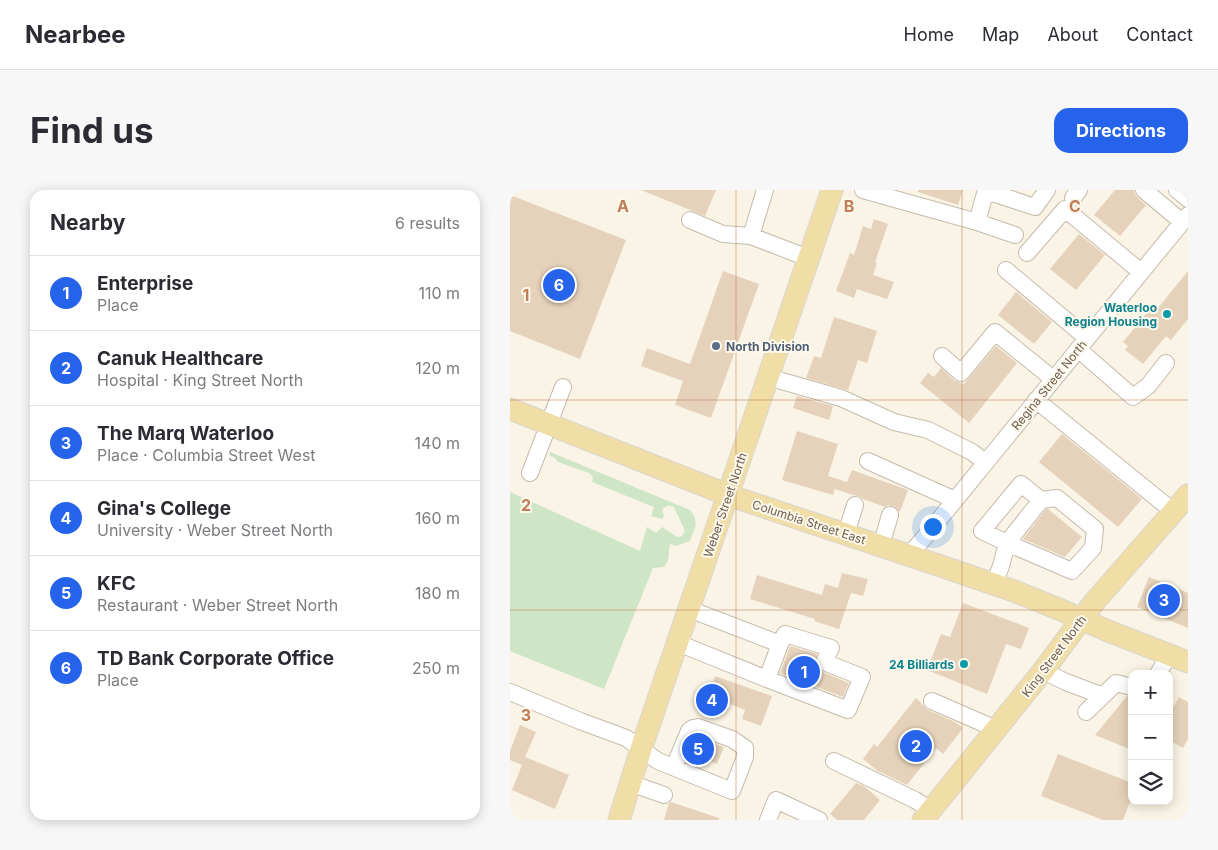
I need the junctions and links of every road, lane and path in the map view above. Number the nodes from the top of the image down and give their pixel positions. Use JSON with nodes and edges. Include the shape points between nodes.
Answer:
{"nodes":[{"id":1,"x":765,"y":190,"type":"edge"},
{"id":2,"x":832,"y":190,"type":"edge"},
{"id":3,"x":864,"y":190,"type":"edge"},
{"id":4,"x":986,"y":190,"type":"edge"},
{"id":5,"x":1047,"y":190,"type":"edge"},
{"id":6,"x":1144,"y":190,"type":"edge"},
{"id":7,"x":1177,"y":190,"type":"edge"},
{"id":8,"x":1188,"y":199,"type":"edge"},
{"id":9,"x":1185,"y":219,"type":"edge"},
{"id":10,"x":690,"y":220,"type":"dead end"},
{"id":11,"x":977,"y":222,"type":"junction"},
{"id":12,"x":1015,"y":235,"type":"dead end"},
{"id":13,"x":751,"y":236,"type":"junction"},
{"id":14,"x":1027,"y":253,"type":"dead end"},
{"id":15,"x":808,"y":258,"type":"junction"},
{"id":16,"x":1006,"y":270,"type":"dead end"},
{"id":17,"x":1141,"y":272,"type":"junction"},
{"id":18,"x":1083,"y":344,"type":"junction"},
{"id":19,"x":942,"y":356,"type":"dead end"},
{"id":20,"x":1166,"y":363,"type":"dead end"},
{"id":21,"x":768,"y":376,"type":"junction"},
{"id":22,"x":1054,"y":379,"type":"junction"},
{"id":23,"x":563,"y":387,"type":"dead end"},
{"id":24,"x":1036,"y":400,"type":"junction"},
{"id":25,"x":510,"y":409,"type":"edge"},
{"id":26,"x":549,"y":424,"type":"junction"},
{"id":27,"x":868,"y":461,"type":"dead end"},
{"id":28,"x":985,"y":462,"type":"junction"},
{"id":29,"x":530,"y":473,"type":"dead end"},
{"id":30,"x":728,"y":495,"type":"junction"},
{"id":31,"x":1188,"y":495,"type":"edge"},
{"id":32,"x":954,"y":500,"type":"junction"},
{"id":33,"x":1041,"y":500,"type":"junction"},
{"id":34,"x":855,"y":505,"type":"dead end"},
{"id":35,"x":1174,"y":512,"type":"junction"},
{"id":36,"x":890,"y":515,"type":"dead end"},
{"id":37,"x":846,"y":534,"type":"junction"},
{"id":38,"x":1007,"y":543,"type":"junction"},
{"id":39,"x":881,"y":546,"type":"junction"},
{"id":40,"x":909,"y":555,"type":"junction"},
{"id":41,"x":994,"y":584,"type":"junction"},
{"id":42,"x":689,"y":609,"type":"junction"},
{"id":43,"x":1082,"y":619,"type":"junction"},
{"id":44,"x":678,"y":643,"type":"junction"},
{"id":45,"x":780,"y":644,"type":"junction"},
{"id":46,"x":1178,"y":659,"type":"edge"},
{"id":47,"x":1163,"y":670,"type":"edge"},
{"id":48,"x":1043,"y":672,"type":"junction"},
{"id":49,"x":767,"y":679,"type":"junction"},
{"id":50,"x":1128,"y":686,"type":"edge"},
{"id":51,"x":510,"y":692,"type":"edge"},
{"id":52,"x":1102,"y":696,"type":"junction"},
{"id":53,"x":932,"y":701,"type":"dead end"},
{"id":54,"x":1086,"y":712,"type":"dead end"},
{"id":55,"x":996,"y":729,"type":"junction"},
{"id":56,"x":641,"y":749,"type":"junction"},
{"id":57,"x":834,"y":760,"type":"dead end"},
{"id":58,"x":674,"y":767,"type":"junction"},
{"id":59,"x":630,"y":784,"type":"junction"},
{"id":60,"x":664,"y":795,"type":"dead end"},
{"id":61,"x":927,"y":815,"type":"edge"},
{"id":62,"x":619,"y":820,"type":"edge"},
{"id":63,"x":768,"y":820,"type":"edge"},
{"id":64,"x":819,"y":820,"type":"edge"}],
"edges":[{"from":1,"to":13,"type":"street"},
{"from":2,"to":15,"type":"main road","name":"Weber Street North"},
{"from":3,"to":11,"type":"street"},
{"from":4,"to":5,"type":"street","via":[[1036,206]]},
{"from":4,"to":11,"type":"street"},
{"from":6,"to":9,"type":"street"},
{"from":7,"to":8,"type":"street"},
{"from":9,"to":17,"type":"street","name":"Regina Street North"},
{"from":10,"to":13,"type":"street","via":[[723,234]]},
{"from":11,"to":12,"type":"street"},
{"from":13,"to":15,"type":"street"},
{"from":14,"to":17,"type":"street","via":[[1065,209]]},
{"from":15,"to":21,"type":"main road","name":"Weber Street North"},
{"from":16,"to":18,"type":"street"},
{"from":17,"to":18,"type":"street","name":"Regina Street North"},
{"from":18,"to":20,"type":"street","via":[[1133,397],[1148,386]]},
{"from":18,"to":22,"type":"street","name":"Regina Street North"},
{"from":19,"to":22,"type":"street","via":[[961,372],[996,332]]},
{"from":21,"to":28,"type":"street","via":[[841,398],[894,422],[928,430]]},
{"from":21,"to":30,"type":"main road","name":"Weber Street North"},
{"from":22,"to":24,"type":"street","name":"Regina Street North"},
{"from":23,"to":26,"type":"street"},
{"from":24,"to":28,"type":"street","name":"Regina Street North"},
{"from":24,"to":35,"type":"street"},
{"from":25,"to":26,"type":"main road","name":"Columbia Street East"},
{"from":26,"to":29,"type":"street"},
{"from":26,"to":30,"type":"main road","name":"Columbia Street East"},
{"from":27,"to":32,"type":"street"},
{"from":28,"to":32,"type":"street","name":"Regina Street North"},
{"from":30,"to":37,"type":"main road","name":"Columbia Street East"},
{"from":30,"to":42,"type":"main road","name":"Weber Street North"},
{"from":31,"to":35,"type":"main road","name":"King Street North"},
{"from":32,"to":40,"type":"street","name":"Regina Street North"},
{"from":33,"to":38,"type":"street"},
{"from":33,"to":38,"type":"street","via":[[1021,484],[982,531]]},
{"from":33,"to":38,"type":"street","via":[[1057,498],[1095,529],[1093,548],[1072,571]]},
{"from":34,"to":37,"type":"street"},
{"from":35,"to":43,"type":"main road","name":"King Street North"},
{"from":36,"to":39,"type":"street"},
{"from":37,"to":39,"type":"main road","name":"Columbia Street East"},
{"from":38,"to":41,"type":"street"},
{"from":39,"to":40,"type":"main road","name":"Columbia Street East"},
{"from":40,"to":41,"type":"main road","name":"Columbia Street East"},
{"from":41,"to":43,"type":"main road","name":"Columbia Street East"},
{"from":42,"to":44,"type":"main road","name":"Weber Street North"},
{"from":42,"to":45,"type":"street"},
{"from":43,"to":46,"type":"main road","name":"Columbia Street East"},
{"from":43,"to":48,"type":"main road","name":"King Street North"},
{"from":44,"to":49,"type":"street"},
{"from":44,"to":56,"type":"main road","name":"Weber Street North"},
{"from":45,"to":49,"type":"street"},
{"from":45,"to":49,"type":"street","via":[[785,634],[831,648],[824,662],[862,677],[848,710]]},
{"from":46,"to":47,"type":"street"},
{"from":48,"to":52,"type":"street"},
{"from":48,"to":55,"type":"main road","name":"King Street North"},
{"from":50,"to":52,"type":"street","via":[[1116,683]]},
{"from":51,"to":56,"type":"street","via":[[626,738]]},
{"from":52,"to":54,"type":"street"},
{"from":53,"to":55,"type":"street"},
{"from":55,"to":61,"type":"main road","name":"King Street North"},
{"from":56,"to":58,"type":"street"},
{"from":56,"to":59,"type":"main road","name":"Weber Street North"},
{"from":57,"to":61,"type":"street","via":[[915,800]]},
{"from":58,"to":58,"type":"street","via":[[732,791],[746,757],[745,748],[732,739],[693,728]]},
{"from":59,"to":60,"type":"street"},
{"from":59,"to":62,"type":"main road","name":"Weber Street North"},
{"from":63,"to":64,"type":"street","via":[[776,800]]}]}
